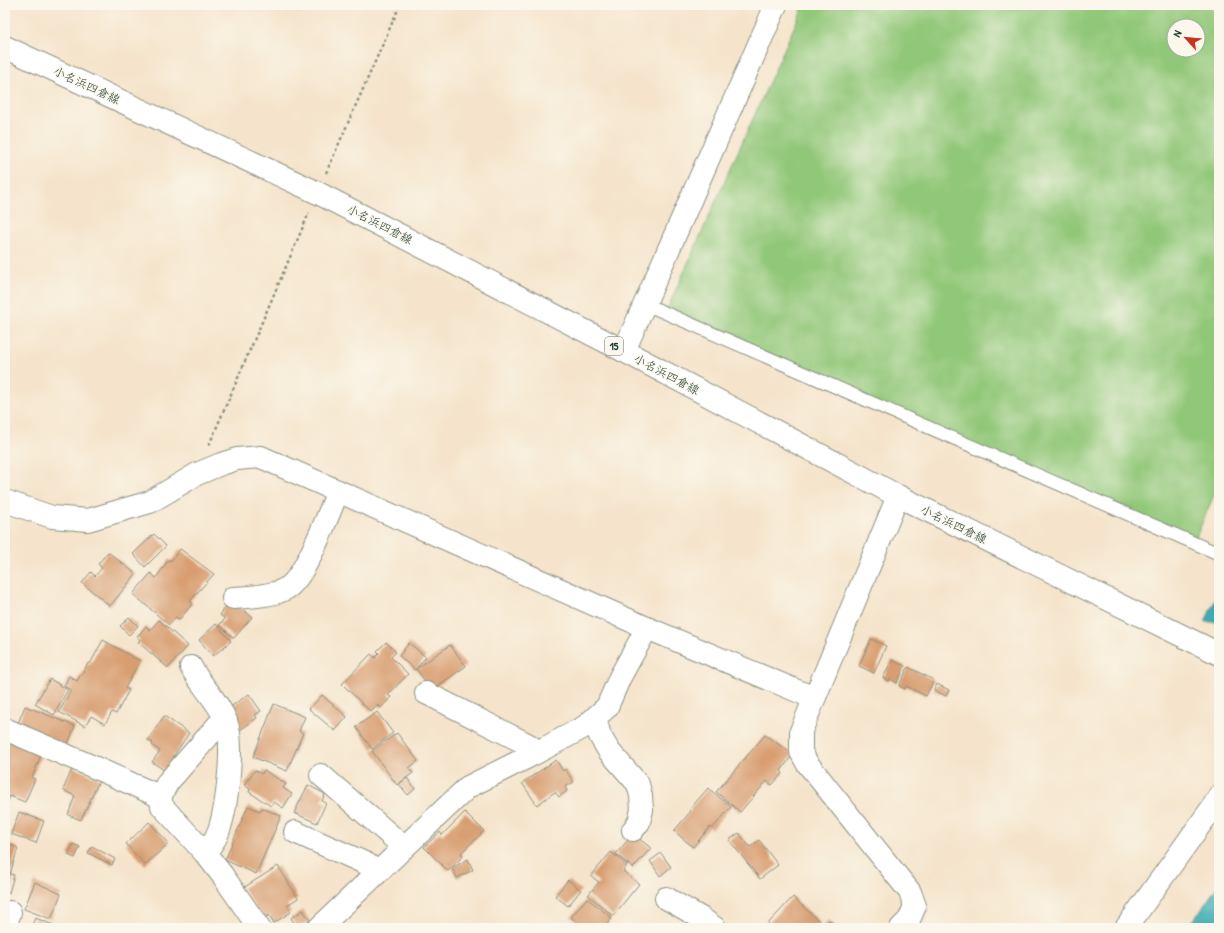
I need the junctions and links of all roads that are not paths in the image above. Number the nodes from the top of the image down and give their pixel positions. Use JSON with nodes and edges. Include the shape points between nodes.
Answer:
{"nodes":[{"id":1,"x":776,"y":5,"type":"edge"},
{"id":2,"x":7,"y":52,"type":"edge"},
{"id":3,"x":645,"y":304,"type":"junction"},
{"id":4,"x":624,"y":351,"type":"junction"},
{"id":5,"x":338,"y":491,"type":"junction"},
{"id":6,"x":898,"y":496,"type":"junction"},
{"id":7,"x":5,"y":501,"type":"edge"},
{"id":8,"x":1219,"y":548,"type":"edge"},
{"id":9,"x":233,"y":598,"type":"dead end"},
{"id":10,"x":647,"y":628,"type":"junction"},
{"id":11,"x":1219,"y":654,"type":"edge"},
{"id":12,"x":191,"y":667,"type":"dead end"},
{"id":13,"x":426,"y":693,"type":"dead end"},
{"id":14,"x":814,"y":698,"type":"junction"},
{"id":15,"x":595,"y":718,"type":"junction"},
{"id":16,"x":226,"y":721,"type":"junction"},
{"id":17,"x":5,"y":729,"type":"edge"},
{"id":18,"x":537,"y":752,"type":"junction"},
{"id":19,"x":321,"y":775,"type":"dead end"},
{"id":20,"x":1219,"y":796,"type":"edge"},
{"id":21,"x":161,"y":797,"type":"junction"},
{"id":22,"x":633,"y":830,"type":"dead end"},
{"id":23,"x":295,"y":832,"type":"dead end"},
{"id":24,"x":404,"y":847,"type":"junction"},
{"id":25,"x":205,"y":853,"type":"junction"},
{"id":26,"x":378,"y":873,"type":"junction"},
{"id":27,"x":666,"y":898,"type":"dead end"},
{"id":28,"x":259,"y":928,"type":"edge"},
{"id":29,"x":319,"y":928,"type":"edge"},
{"id":30,"x":715,"y":928,"type":"edge"},
{"id":31,"x":901,"y":928,"type":"edge"},
{"id":32,"x":1126,"y":928,"type":"edge"}],
"edges":[{"from":1,"to":3,"type":"street"},
{"from":2,"to":4,"type":"street","name":"小名浜四倉線","number":"15","via":[[318,193]]},
{"from":3,"to":4,"type":"street"},
{"from":3,"to":8,"type":"lane","via":[[1217,553]]},
{"from":4,"to":6,"type":"street","name":"小名浜四倉線","number":"15"},
{"from":5,"to":7,"type":"street","via":[[262,457],[237,459],[197,474],[150,502],[88,520],[52,517]]},
{"from":5,"to":9,"type":"street","via":[[308,560],[288,588],[254,597]]},
{"from":5,"to":10,"type":"street"},
{"from":6,"to":11,"type":"street","name":"小名浜四倉線","number":"15"},
{"from":6,"to":14,"type":"street"},
{"from":10,"to":14,"type":"street"},
{"from":10,"to":15,"type":"street","via":[[607,707]]},
{"from":12,"to":16,"type":"street","via":[[217,703]]},
{"from":13,"to":18,"type":"street","via":[[529,745]]},
{"from":14,"to":31,"type":"street","via":[[801,730],[801,752],[807,763],[910,892],[915,906],[909,920]]},
{"from":15,"to":18,"type":"street","via":[[586,726]]},
{"from":15,"to":22,"type":"street","via":[[600,736],[609,751],[638,784],[642,810],[639,822]]},
{"from":16,"to":21,"type":"street","via":[[218,725],[168,782]]},
{"from":16,"to":25,"type":"street","via":[[230,746],[223,820],[214,842]]},
{"from":17,"to":21,"type":"street"},
{"from":18,"to":24,"type":"street","via":[[468,787]]},
{"from":19,"to":24,"type":"street"},
{"from":20,"to":32,"type":"street"},
{"from":21,"to":25,"type":"street","via":[[162,806]]},
{"from":23,"to":26,"type":"street","via":[[368,864]]},
{"from":24,"to":26,"type":"street"},
{"from":25,"to":28,"type":"street"},
{"from":26,"to":29,"type":"street"},
{"from":27,"to":30,"type":"street"}]}
